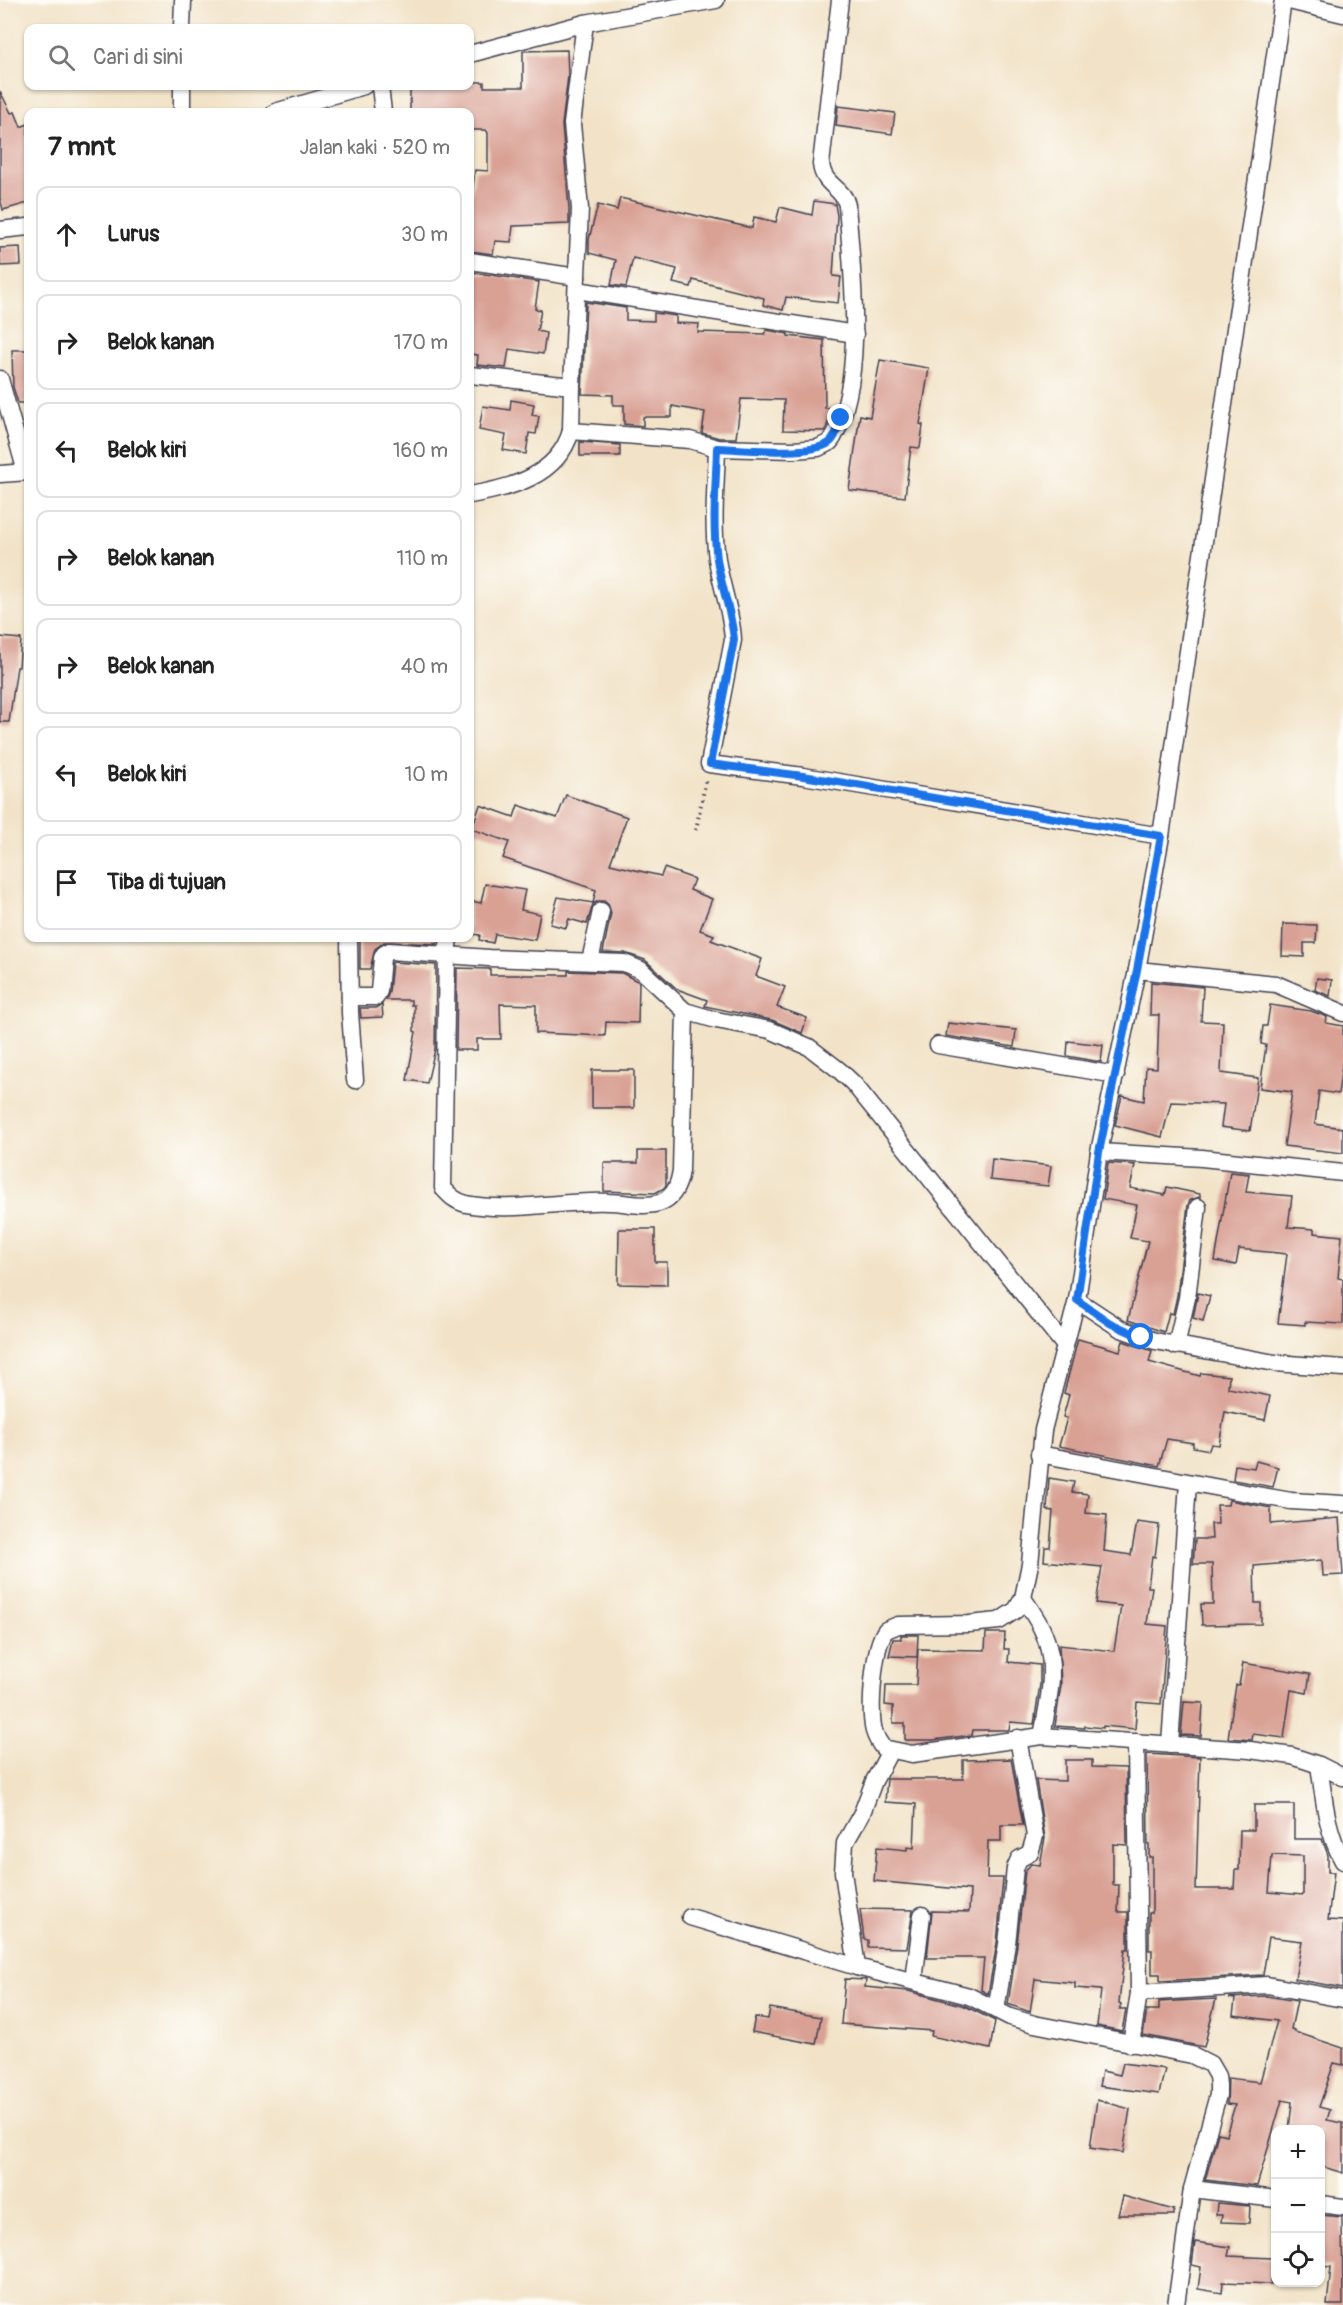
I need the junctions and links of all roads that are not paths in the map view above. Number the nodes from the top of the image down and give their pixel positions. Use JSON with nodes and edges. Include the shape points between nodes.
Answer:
{"nodes":[{"id":1,"x":183,"y":0,"type":"edge"},
{"id":2,"x":716,"y":0,"type":"edge"},
{"id":3,"x":840,"y":0,"type":"edge"},
{"id":4,"x":1284,"y":0,"type":"edge"},
{"id":5,"x":1343,"y":14,"type":"edge"},
{"id":6,"x":585,"y":23,"type":"junction"},
{"id":7,"x":182,"y":24,"type":"edge"},
{"id":8,"x":474,"y":53,"type":"edge"},
{"id":9,"x":182,"y":90,"type":"edge"},
{"id":10,"x":350,"y":90,"type":"edge"},
{"id":11,"x":380,"y":90,"type":"edge"},
{"id":12,"x":182,"y":108,"type":"edge"},
{"id":13,"x":289,"y":108,"type":"edge"},
{"id":14,"x":383,"y":108,"type":"edge"},
{"id":15,"x":1,"y":226,"type":"edge"},
{"id":16,"x":24,"y":227,"type":"edge"},
{"id":17,"x":474,"y":262,"type":"edge"},
{"id":18,"x":577,"y":283,"type":"junction"},
{"id":19,"x":855,"y":334,"type":"junction"},
{"id":20,"x":474,"y":375,"type":"edge"},
{"id":21,"x":0,"y":379,"type":"edge"},
{"id":22,"x":572,"y":386,"type":"junction"},
{"id":23,"x":571,"y":431,"type":"junction"},
{"id":24,"x":717,"y":448,"type":"junction"},
{"id":25,"x":24,"y":462,"type":"edge"},
{"id":26,"x":24,"y":472,"type":"edge"},
{"id":27,"x":0,"y":474,"type":"edge"},
{"id":28,"x":474,"y":494,"type":"edge"},
{"id":29,"x":1161,"y":836,"type":"junction"},
{"id":30,"x":601,"y":911,"type":"dead end"},
{"id":31,"x":349,"y":942,"type":"edge"},
{"id":32,"x":448,"y":946,"type":"edge"},
{"id":33,"x":590,"y":961,"type":"junction"},
{"id":34,"x":1137,"y":970,"type":"junction"},
{"id":35,"x":350,"y":997,"type":"junction"},
{"id":36,"x":685,"y":1011,"type":"junction"},
{"id":37,"x":1343,"y":1013,"type":"edge"},
{"id":38,"x":938,"y":1046,"type":"dead end"},
{"id":39,"x":1116,"y":1075,"type":"junction"},
{"id":40,"x":355,"y":1080,"type":"dead end"},
{"id":41,"x":1099,"y":1152,"type":"junction"},
{"id":42,"x":1343,"y":1173,"type":"edge"},
{"id":43,"x":1198,"y":1207,"type":"dead end"},
{"id":44,"x":1076,"y":1302,"type":"junction"},
{"id":45,"x":1067,"y":1340,"type":"junction"},
{"id":46,"x":1176,"y":1346,"type":"junction"},
{"id":47,"x":1343,"y":1368,"type":"edge"},
{"id":48,"x":1040,"y":1454,"type":"junction"},
{"id":49,"x":1188,"y":1483,"type":"junction"},
{"id":50,"x":1343,"y":1504,"type":"edge"},
{"id":51,"x":1023,"y":1598,"type":"junction"},
{"id":52,"x":1042,"y":1736,"type":"junction"},
{"id":53,"x":1018,"y":1738,"type":"junction"},
{"id":54,"x":1136,"y":1742,"type":"junction"},
{"id":55,"x":1170,"y":1745,"type":"junction"},
{"id":56,"x":890,"y":1751,"type":"junction"},
{"id":57,"x":1319,"y":1765,"type":"junction"},
{"id":58,"x":1343,"y":1777,"type":"edge"},
{"id":59,"x":1343,"y":1861,"type":"edge"},
{"id":60,"x":922,"y":1916,"type":"dead end"},
{"id":61,"x":690,"y":1917,"type":"dead end"},
{"id":62,"x":857,"y":1967,"type":"junction"},
{"id":63,"x":914,"y":1981,"type":"junction"},
{"id":64,"x":1138,"y":1993,"type":"junction"},
{"id":65,"x":1343,"y":1999,"type":"edge"},
{"id":66,"x":996,"y":2010,"type":"junction"},
{"id":67,"x":1131,"y":2044,"type":"junction"},
{"id":68,"x":1192,"y":2189,"type":"junction"},
{"id":69,"x":1271,"y":2199,"type":"edge"},
{"id":70,"x":1325,"y":2205,"type":"edge"},
{"id":71,"x":1343,"y":2207,"type":"edge"},
{"id":72,"x":1176,"y":2305,"type":"edge"}],
"edges":[{"from":1,"to":7,"type":"street"},
{"from":2,"to":6,"type":"street"},
{"from":3,"to":19,"type":"street","via":[[821,164],[826,180],[848,205]]},
{"from":4,"to":5,"type":"street"},
{"from":4,"to":29,"type":"street"},
{"from":6,"to":8,"type":"street"},
{"from":6,"to":18,"type":"street","via":[[572,124],[579,209]]},
{"from":9,"to":12,"type":"street"},
{"from":10,"to":13,"type":"street"},
{"from":11,"to":14,"type":"street"},
{"from":15,"to":16,"type":"street"},
{"from":17,"to":18,"type":"street"},
{"from":18,"to":19,"type":"street"},
{"from":18,"to":22,"type":"street"},
{"from":19,"to":24,"type":"street","via":[[845,402],[830,442],[818,448],[794,450]]},
{"from":20,"to":22,"type":"street"},
{"from":21,"to":25,"type":"street"},
{"from":22,"to":23,"type":"street"},
{"from":23,"to":24,"type":"street","via":[[690,440]]},
{"from":23,"to":28,"type":"street","via":[[563,451],[548,468],[503,490]]},
{"from":24,"to":29,"type":"street","via":[[715,537],[734,640],[710,764]]},
{"from":26,"to":27,"type":"street"},
{"from":29,"to":34,"type":"street"},
{"from":30,"to":33,"type":"street"},
{"from":31,"to":35,"type":"street"},
{"from":32,"to":33,"type":"street","via":[[489,958]]},
{"from":32,"to":35,"type":"street","via":[[386,952],[376,997]]},
{"from":32,"to":36,"type":"street","via":[[443,1188],[453,1199],[465,1204],[651,1204],[672,1195],[681,1170]]},
{"from":33,"to":36,"type":"street","via":[[624,963],[641,970]]},
{"from":34,"to":37,"type":"street","via":[[1258,980]]},
{"from":34,"to":39,"type":"street"},
{"from":35,"to":40,"type":"street"},
{"from":36,"to":45,"type":"street","via":[[770,1030],[809,1047],[839,1070]]},
{"from":38,"to":39,"type":"street"},
{"from":39,"to":41,"type":"street"},
{"from":41,"to":42,"type":"street"},
{"from":41,"to":44,"type":"street"},
{"from":43,"to":46,"type":"street"},
{"from":44,"to":45,"type":"street"},
{"from":44,"to":46,"type":"street","via":[[1121,1329]]},
{"from":45,"to":48,"type":"street","via":[[1047,1411]]},
{"from":46,"to":47,"type":"street","via":[[1275,1363]]},
{"from":48,"to":49,"type":"street"},
{"from":48,"to":51,"type":"street"},
{"from":49,"to":50,"type":"street","via":[[1291,1501]]},
{"from":49,"to":55,"type":"street"},
{"from":51,"to":52,"type":"street","via":[[1049,1650],[1050,1689]]},
{"from":51,"to":56,"type":"street","via":[[1016,1610],[999,1621],[898,1625],[884,1632],[877,1660],[873,1721],[877,1740]]},
{"from":52,"to":53,"type":"street"},
{"from":52,"to":54,"type":"street"},
{"from":53,"to":56,"type":"street","via":[[912,1754]]},
{"from":53,"to":66,"type":"street","via":[[1035,1836],[1030,1853],[1014,1868]]},
{"from":54,"to":55,"type":"street"},
{"from":54,"to":64,"type":"street"},
{"from":55,"to":57,"type":"street","via":[[1250,1750],[1292,1756]]},
{"from":56,"to":62,"type":"street","via":[[845,1843],[843,1872]]},
{"from":57,"to":58,"type":"street"},
{"from":57,"to":59,"type":"street","via":[[1326,1822]]},
{"from":60,"to":63,"type":"street"},
{"from":61,"to":62,"type":"street"},
{"from":62,"to":63,"type":"street"},
{"from":63,"to":66,"type":"street","via":[[969,1996]]},
{"from":64,"to":65,"type":"street","via":[[1267,1985]]},
{"from":64,"to":67,"type":"street"},
{"from":66,"to":67,"type":"street","via":[[1034,2024]]},
{"from":67,"to":68,"type":"street","via":[[1201,2058],[1215,2071],[1218,2095]]},
{"from":68,"to":69,"type":"street"},
{"from":68,"to":72,"type":"street"},
{"from":70,"to":71,"type":"street"}]}
